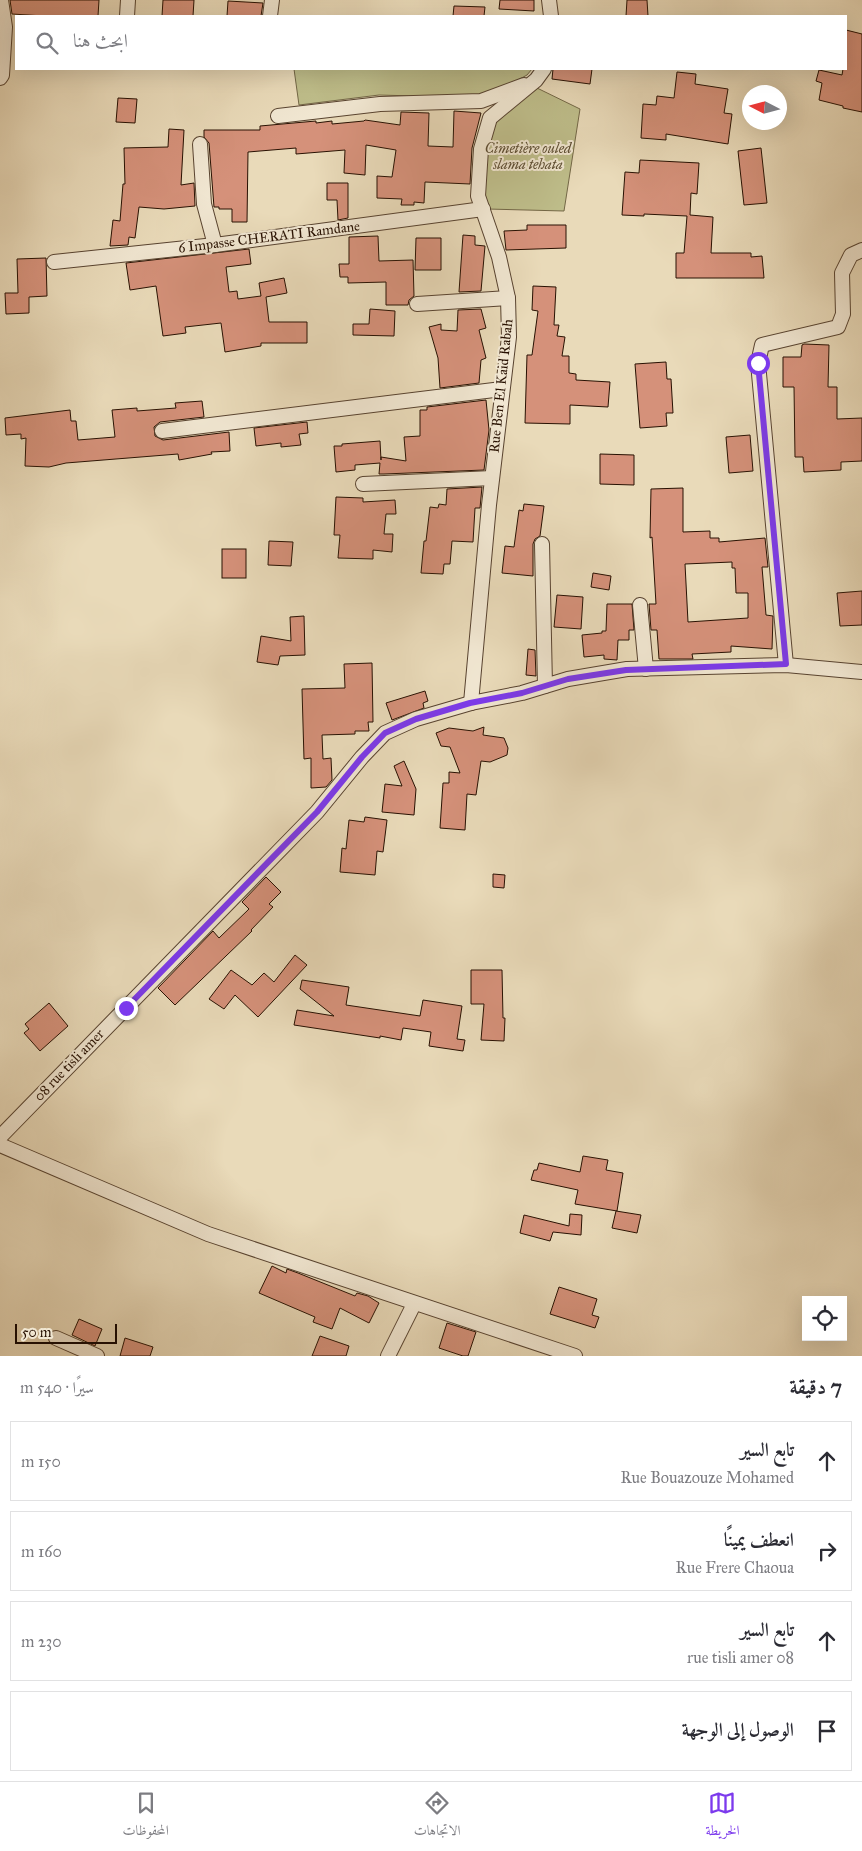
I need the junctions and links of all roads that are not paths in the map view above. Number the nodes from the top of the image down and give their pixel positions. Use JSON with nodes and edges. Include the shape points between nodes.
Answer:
{"nodes":[{"id":1,"x":1,"y":0,"type":"edge"},
{"id":2,"x":128,"y":0,"type":"edge"},
{"id":3,"x":272,"y":0,"type":"edge"},
{"id":4,"x":549,"y":0,"type":"edge"},
{"id":5,"x":127,"y":15,"type":"edge"},
{"id":6,"x":270,"y":15,"type":"edge"},
{"id":7,"x":551,"y":15,"type":"edge"},
{"id":8,"x":7,"y":17,"type":"edge"},
{"id":9,"x":540,"y":74,"type":"edge"},
{"id":10,"x":0,"y":78,"type":"edge"},
{"id":11,"x":278,"y":116,"type":"dead end"},
{"id":12,"x":200,"y":144,"type":"dead end"},
{"id":13,"x":483,"y":209,"type":"junction"},
{"id":14,"x":215,"y":245,"type":"junction"},
{"id":15,"x":862,"y":250,"type":"edge"},
{"id":16,"x":54,"y":262,"type":"dead end"},
{"id":17,"x":508,"y":298,"type":"junction"},
{"id":18,"x":417,"y":304,"type":"dead end"},
{"id":19,"x":502,"y":389,"type":"junction"},
{"id":20,"x":162,"y":431,"type":"dead end"},
{"id":21,"x":492,"y":478,"type":"junction"},
{"id":22,"x":363,"y":484,"type":"dead end"},
{"id":23,"x":542,"y":544,"type":"dead end"},
{"id":24,"x":640,"y":605,"type":"dead end"},
{"id":25,"x":786,"y":664,"type":"junction"},
{"id":26,"x":646,"y":669,"type":"junction"},
{"id":27,"x":862,"y":672,"type":"edge"},
{"id":28,"x":545,"y":686,"type":"junction"},
{"id":29,"x":470,"y":703,"type":"junction"},
{"id":30,"x":0,"y":1137,"type":"edge"},
{"id":31,"x":0,"y":1145,"type":"edge"},
{"id":32,"x":414,"y":1304,"type":"junction"},
{"id":33,"x":56,"y":1338,"type":"dead end"},
{"id":34,"x":97,"y":1356,"type":"edge"},
{"id":35,"x":388,"y":1356,"type":"edge"},
{"id":36,"x":575,"y":1356,"type":"edge"}],
"edges":[{"from":1,"to":8,"type":"street"},
{"from":2,"to":5,"type":"street"},
{"from":3,"to":6,"type":"street"},
{"from":4,"to":7,"type":"street"},
{"from":8,"to":10,"type":"street"},
{"from":9,"to":11,"type":"street","via":[[481,101],[380,104]]},
{"from":9,"to":13,"type":"street","name":"Rue Ben El Kaid Rabah","via":[[490,118],[481,149],[479,174],[478,196]]},
{"from":12,"to":14,"type":"street","via":[[204,204]]},
{"from":13,"to":14,"type":"street","name":"6 Impasse CHERATI Ramdane"},
{"from":13,"to":17,"type":"street","name":"Rue Ben El Kaid Rabah"},
{"from":14,"to":16,"type":"street","name":"6 Impasse CHERATI Ramdane"},
{"from":15,"to":25,"type":"street","via":[[852,255],[842,273],[843,314],[838,327],[762,345],[758,363]]},
{"from":17,"to":18,"type":"street"},
{"from":17,"to":19,"type":"street","name":"Rue Ben El Kaid Rabah","via":[[509,337]]},
{"from":19,"to":20,"type":"street"},
{"from":19,"to":21,"type":"street","name":"Rue Ben El Kaid Rabah"},
{"from":21,"to":22,"type":"street"},
{"from":21,"to":29,"type":"street","name":"Rue Ben El Kaid Rabah"},
{"from":23,"to":28,"type":"street"},
{"from":24,"to":26,"type":"street"},
{"from":25,"to":26,"type":"street","name":"08 rue tisli amer"},
{"from":25,"to":27,"type":"street","name":"08 rue tisli amer"},
{"from":26,"to":28,"type":"street","name":"08 rue tisli amer","via":[[568,679]]},
{"from":28,"to":29,"type":"street","name":"08 rue tisli amer"},
{"from":29,"to":30,"type":"street","name":"08 rue tisli amer","via":[[416,719],[385,733],[317,812]]},
{"from":31,"to":32,"type":"street","via":[[208,1234]]},
{"from":32,"to":35,"type":"street"},
{"from":32,"to":36,"type":"street"},
{"from":33,"to":34,"type":"street"}]}
